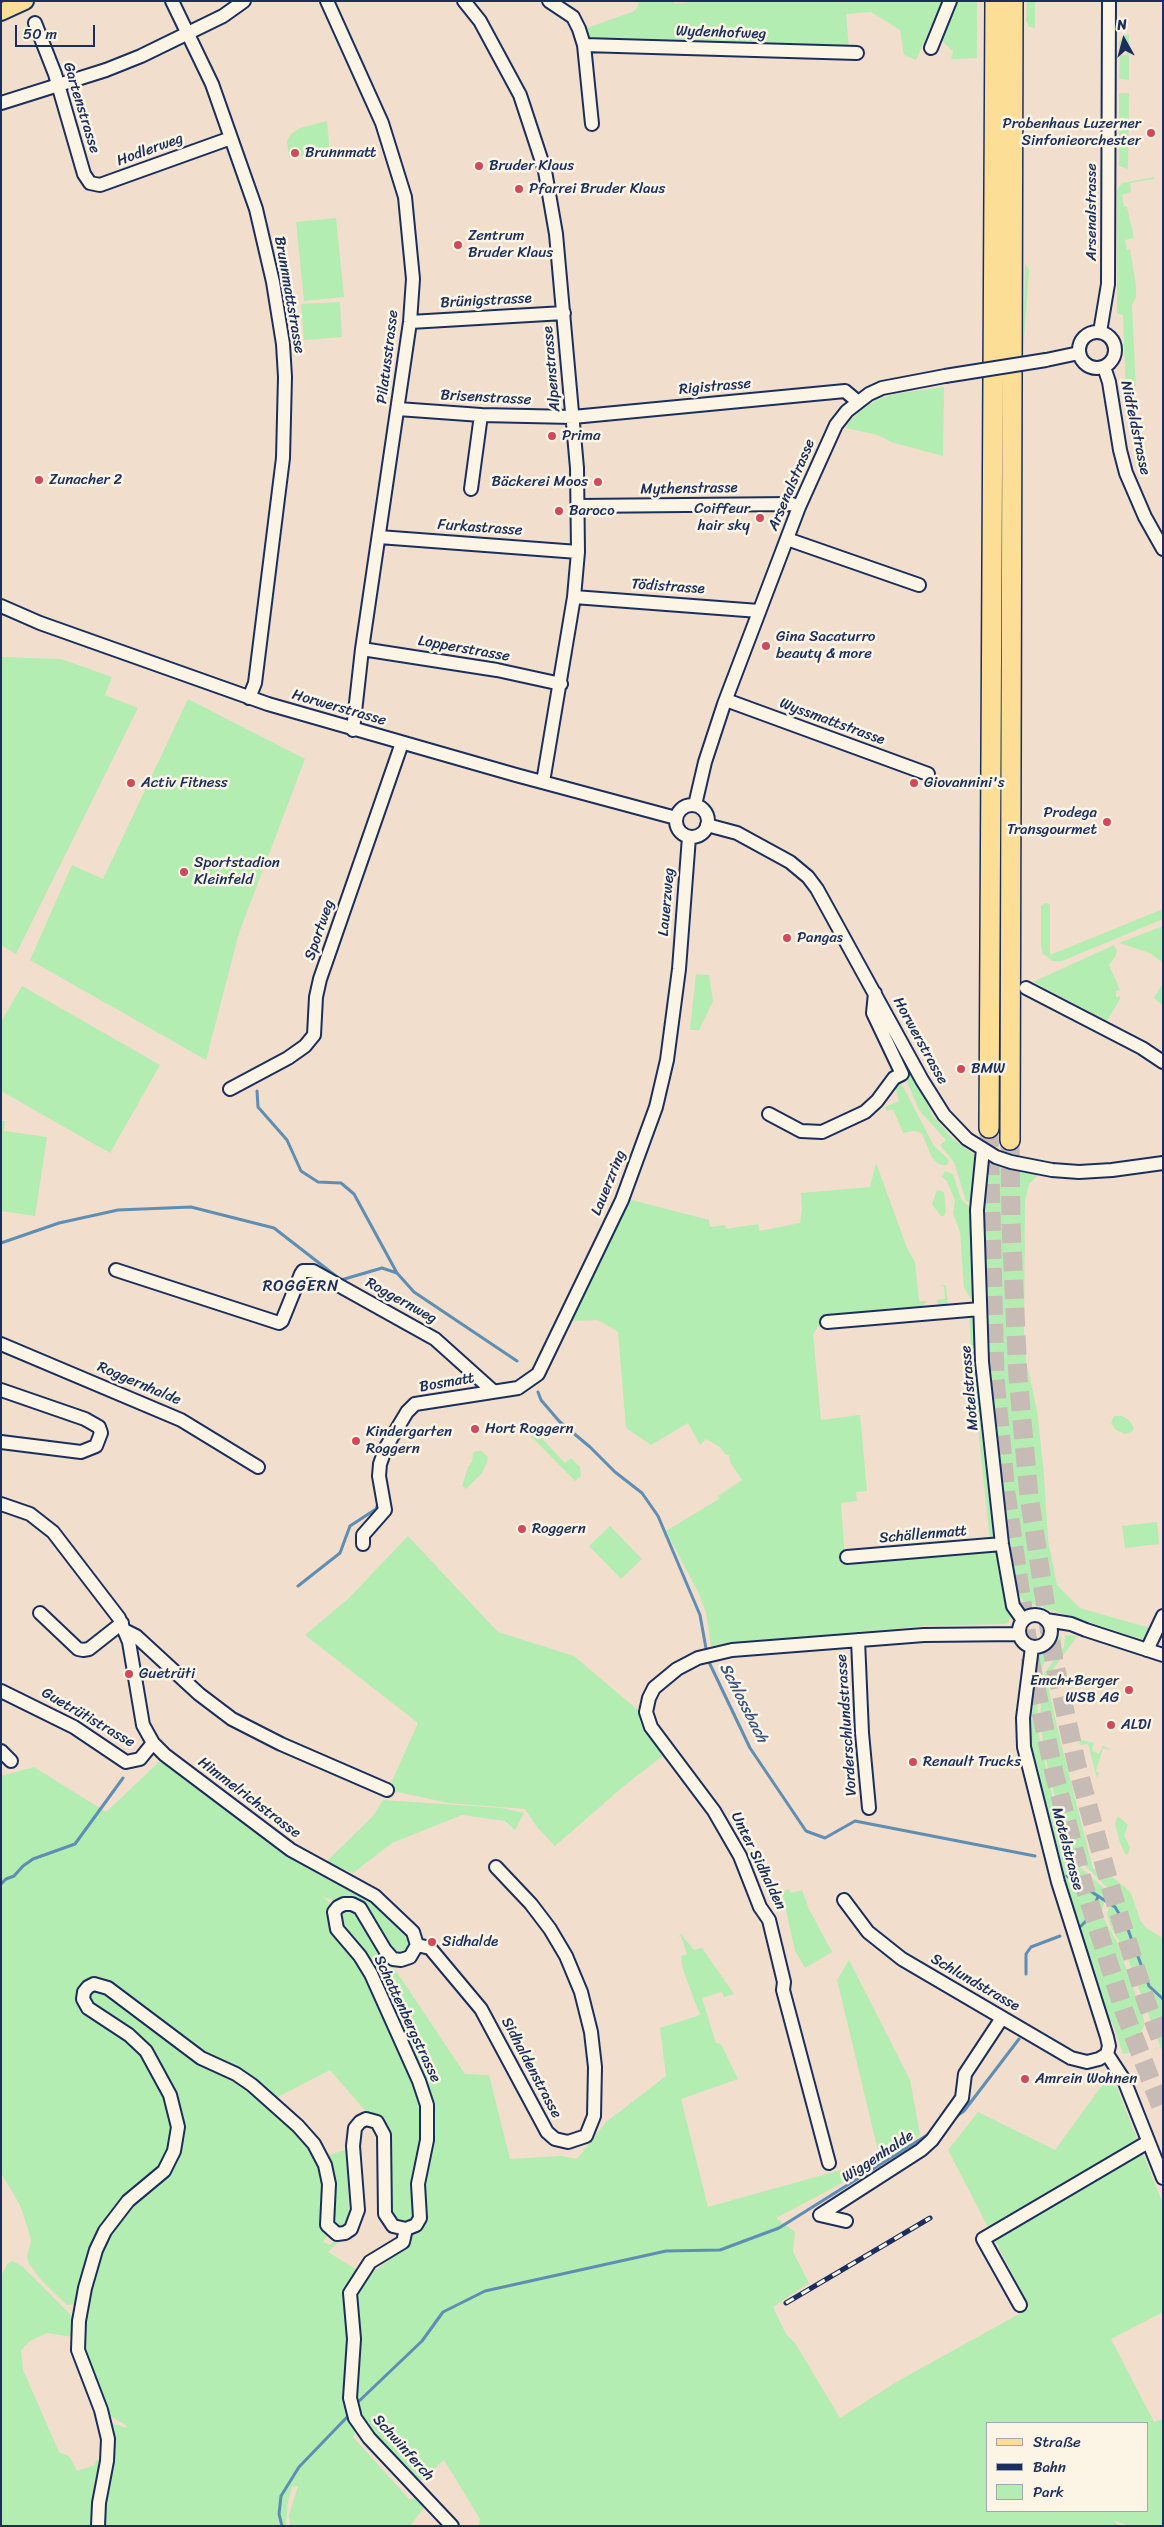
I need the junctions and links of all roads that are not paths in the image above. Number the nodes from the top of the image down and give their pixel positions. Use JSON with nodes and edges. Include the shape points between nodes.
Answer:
{"nodes":[{"id":1,"x":25,"y":1,"type":"edge"},
{"id":2,"x":172,"y":1,"type":"edge"},
{"id":3,"x":244,"y":1,"type":"edge"},
{"id":4,"x":327,"y":1,"type":"edge"},
{"id":5,"x":464,"y":1,"type":"edge"},
{"id":6,"x":549,"y":1,"type":"edge"},
{"id":7,"x":950,"y":1,"type":"edge"},
{"id":8,"x":994,"y":1,"type":"edge"},
{"id":9,"x":1108,"y":1,"type":"edge"},
{"id":10,"x":1014,"y":4,"type":"edge"},
{"id":11,"x":1,"y":12,"type":"edge"},
{"id":12,"x":35,"y":23,"type":"dead end"},
{"id":13,"x":189,"y":33,"type":"junction"},
{"id":14,"x":584,"y":45,"type":"junction"},
{"id":15,"x":931,"y":48,"type":"dead end"},
{"id":16,"x":857,"y":53,"type":"dead end"},
{"id":17,"x":58,"y":85,"type":"junction"},
{"id":18,"x":1,"y":102,"type":"edge"},
{"id":19,"x":592,"y":124,"type":"dead end"},
{"id":20,"x":231,"y":138,"type":"junction"},
{"id":21,"x":84,"y":174,"type":"joint"},
{"id":22,"x":564,"y":313,"type":"junction"},
{"id":23,"x":410,"y":322,"type":"junction"},
{"id":24,"x":1100,"y":332,"type":"junction"},
{"id":25,"x":1079,"y":353,"type":"junction"},
{"id":26,"x":1104,"y":367,"type":"junction"},
{"id":27,"x":857,"y":401,"type":"junction"},
{"id":28,"x":398,"y":410,"type":"junction"},
{"id":29,"x":481,"y":415,"type":"junction"},
{"id":30,"x":573,"y":417,"type":"junction"},
{"id":31,"x":471,"y":489,"type":"dead end"},
{"id":32,"x":578,"y":506,"type":"junction"},
{"id":33,"x":799,"y":507,"type":"junction"},
{"id":34,"x":379,"y":538,"type":"junction"},
{"id":35,"x":787,"y":538,"type":"junction"},
{"id":36,"x":1163,"y":549,"type":"edge"},
{"id":37,"x":578,"y":552,"type":"junction"},
{"id":38,"x":919,"y":585,"type":"dead end"},
{"id":39,"x":574,"y":597,"type":"junction"},
{"id":40,"x":1,"y":606,"type":"edge"},
{"id":41,"x":759,"y":611,"type":"junction"},
{"id":42,"x":362,"y":649,"type":"junction"},
{"id":43,"x":561,"y":684,"type":"junction"},
{"id":44,"x":249,"y":698,"type":"junction"},
{"id":45,"x":726,"y":700,"type":"junction"},
{"id":46,"x":353,"y":730,"type":"junction"},
{"id":47,"x":402,"y":743,"type":"junction"},
{"id":48,"x":928,"y":774,"type":"dead end"},
{"id":49,"x":543,"y":782,"type":"junction"},
{"id":50,"x":694,"y":806,"type":"junction"},
{"id":51,"x":676,"y":818,"type":"junction"},
{"id":52,"x":707,"y":825,"type":"junction"},
{"id":53,"x":689,"y":837,"type":"junction"},
{"id":54,"x":679,"y":969,"type":"joint"},
{"id":55,"x":1026,"y":988,"type":"dead end"},
{"id":56,"x":875,"y":993,"type":"junction"},
{"id":57,"x":1163,"y":1062,"type":"edge"},
{"id":58,"x":230,"y":1089,"type":"dead end"},
{"id":59,"x":769,"y":1114,"type":"dead end"},
{"id":60,"x":989,"y":1128,"type":"tunnel mouth"},
{"id":61,"x":1010,"y":1140,"type":"tunnel mouth"},
{"id":62,"x":983,"y":1149,"type":"junction"},
{"id":63,"x":1163,"y":1162,"type":"edge"},
{"id":64,"x":116,"y":1270,"type":"dead end"},
{"id":65,"x":980,"y":1308,"type":"junction"},
{"id":66,"x":827,"y":1322,"type":"dead end"},
{"id":67,"x":1,"y":1344,"type":"edge"},
{"id":68,"x":1,"y":1390,"type":"edge"},
{"id":69,"x":493,"y":1391,"type":"junction"},
{"id":70,"x":1,"y":1442,"type":"edge"},
{"id":71,"x":258,"y":1467,"type":"dead end"},
{"id":72,"x":1,"y":1504,"type":"edge"},
{"id":73,"x":363,"y":1544,"type":"dead end"},
{"id":74,"x":1002,"y":1544,"type":"junction"},
{"id":75,"x":847,"y":1557,"type":"dead end"},
{"id":76,"x":40,"y":1613,"type":"dead end"},
{"id":77,"x":1163,"y":1616,"type":"edge"},
{"id":78,"x":1023,"y":1620,"type":"junction"},
{"id":79,"x":1046,"y":1620,"type":"junction"},
{"id":80,"x":124,"y":1627,"type":"junction"},
{"id":81,"x":1086,"y":1630,"type":"junction"},
{"id":82,"x":1019,"y":1634,"type":"junction"},
{"id":83,"x":1050,"y":1634,"type":"junction"},
{"id":84,"x":858,"y":1640,"type":"junction"},
{"id":85,"x":1032,"y":1647,"type":"junction"},
{"id":86,"x":1148,"y":1650,"type":"junction"},
{"id":87,"x":707,"y":1655,"type":"joint"},
{"id":88,"x":1163,"y":1655,"type":"edge"},
{"id":89,"x":1,"y":1691,"type":"edge"},
{"id":90,"x":153,"y":1743,"type":"junction"},
{"id":91,"x":1,"y":1751,"type":"edge"},
{"id":92,"x":11,"y":1761,"type":"dead end"},
{"id":93,"x":387,"y":1790,"type":"dead end"},
{"id":94,"x":870,"y":1808,"type":"dead end"},
{"id":95,"x":496,"y":1867,"type":"dead end"},
{"id":96,"x":844,"y":1900,"type":"dead end"},
{"id":97,"x":417,"y":1945,"type":"junction"},
{"id":98,"x":1002,"y":2018,"type":"junction"},
{"id":99,"x":1107,"y":2054,"type":"junction"},
{"id":100,"x":1148,"y":2142,"type":"junction"},
{"id":101,"x":829,"y":2163,"type":"dead end"},
{"id":102,"x":1163,"y":2178,"type":"edge"},
{"id":103,"x":846,"y":2221,"type":"dead end"},
{"id":104,"x":406,"y":2229,"type":"junction"},
{"id":105,"x":1020,"y":2305,"type":"dead end"},
{"id":106,"x":98,"y":2526,"type":"edge"},
{"id":107,"x":452,"y":2526,"type":"edge"}],
"edges":[{"from":1,"to":11,"type":"main road"},
{"from":2,"to":13,"type":"street","name":"Brunnmattstrasse"},
{"from":3,"to":13,"type":"street"},
{"from":4,"to":23,"type":"street","name":"Pilatusstrasse","via":[[382,123],[404,197],[412,279]]},
{"from":5,"to":22,"type":"street","name":"Alpenstrasse","via":[[480,21],[520,95],[546,171]]},
{"from":6,"to":14,"type":"street","via":[[573,17]]},
{"from":7,"to":15,"type":"street"},
{"from":8,"to":60,"type":"highway"},
{"from":9,"to":24,"type":"street","name":"Arsenalstrasse","via":[[1108,284]]},
{"from":10,"to":61,"type":"highway"},
{"from":12,"to":17,"type":"street","name":"Gartenstrasse"},
{"from":13,"to":17,"type":"street","via":[[106,70]]},
{"from":13,"to":20,"type":"street","name":"Brunnmattstrasse"},
{"from":14,"to":16,"type":"street","name":"Wydenhofweg"},
{"from":14,"to":19,"type":"street"},
{"from":17,"to":18,"type":"street"},
{"from":17,"to":21,"type":"street","name":"Gartenstrasse"},
{"from":20,"to":21,"type":"street","name":"Hodlerweg","via":[[100,185],[90,183]]},
{"from":20,"to":44,"type":"street","name":"Brunnmattstrasse","via":[[256,209],[273,282],[285,377],[285,429],[275,524],[255,683]]},
{"from":22,"to":23,"type":"street","name":"Brünigstrasse"},
{"from":22,"to":30,"type":"street","name":"Alpenstrasse"},
{"from":23,"to":28,"type":"street","name":"Pilatusstrasse"},
{"from":24,"to":25,"type":"street","via":[[1090,333],[1083,339]]},
{"from":24,"to":26,"type":"street","via":[[1110,337],[1115,346],[1112,361]]},
{"from":25,"to":26,"type":"street","via":[[1088,366]]},
{"from":25,"to":27,"type":"street","name":"Arsenalstrasse","bridge":true,"via":[[882,388]]},
{"from":26,"to":36,"type":"street","name":"Nidfeldstrasse","via":[[1126,473]]},
{"from":27,"to":30,"type":"street","name":"Rigistrasse","via":[[845,391]]},
{"from":27,"to":33,"type":"street","name":"Arsenalstrasse","via":[[836,424]]},
{"from":28,"to":29,"type":"street","name":"Brisenstrasse"},
{"from":28,"to":34,"type":"street","name":"Pilatusstrasse"},
{"from":29,"to":30,"type":"street","name":"Brisenstrasse"},
{"from":29,"to":31,"type":"street"},
{"from":30,"to":32,"type":"street","name":"Alpenstrasse"},
{"from":32,"to":33,"type":"street","name":"Mythenstrasse","via":[[792,504]]},
{"from":32,"to":37,"type":"street","name":"Alpenstrasse"},
{"from":33,"to":35,"type":"street","name":"Arsenalstrasse"},
{"from":34,"to":37,"type":"street","name":"Furkastrasse"},
{"from":34,"to":42,"type":"street","name":"Pilatusstrasse"},
{"from":35,"to":38,"type":"street"},
{"from":35,"to":41,"type":"street","name":"Arsenalstrasse"},
{"from":37,"to":39,"type":"street","name":"Alpenstrasse"},
{"from":39,"to":41,"type":"street","name":"Tödistrasse"},
{"from":39,"to":43,"type":"street","name":"Alpenstrasse"},
{"from":40,"to":44,"type":"street","name":"Horwerstrasse"},
{"from":41,"to":45,"type":"street","name":"Arsenalstrasse"},
{"from":42,"to":43,"type":"street","name":"Lopperstrasse","via":[[497,670]]},
{"from":42,"to":46,"type":"street","name":"Pilatusstrasse"},
{"from":43,"to":49,"type":"street","name":"Alpenstrasse"},
{"from":44,"to":46,"type":"street","name":"Horwerstrasse"},
{"from":45,"to":48,"type":"street","name":"Wyssmattstrasse"},
{"from":45,"to":50,"type":"street","name":"Arsenalstrasse"},
{"from":46,"to":47,"type":"street","name":"Horwerstrasse"},
{"from":47,"to":49,"type":"street","name":"Horwerstrasse"},
{"from":47,"to":58,"type":"street","name":"Sportweg","via":[[320,979],[314,1035],[288,1058]]},
{"from":49,"to":51,"type":"street","name":"Horwerstrasse"},
{"from":50,"to":51,"type":"street","via":[[681,809]]},
{"from":50,"to":52,"type":"street","via":[[705,812]]},
{"from":51,"to":53,"type":"street","via":[[678,829]]},
{"from":52,"to":53,"type":"street","via":[[702,833]]},
{"from":52,"to":56,"type":"street","name":"Horwerstrasse","via":[[737,833],[790,862],[808,877]]},
{"from":53,"to":54,"type":"street","name":"Lauerzweg"},
{"from":54,"to":69,"type":"street","name":"Lauerzring","via":[[672,1033],[656,1107],[625,1192],[538,1374],[518,1388]]},
{"from":55,"to":57,"type":"street"},
{"from":56,"to":59,"type":"street","via":[[876,1019],[902,1074],[894,1078],[865,1112],[822,1132],[801,1131]]},
{"from":56,"to":62,"type":"street","name":"Horwerstrasse","via":[[944,1115],[967,1139]]},
{"from":62,"to":63,"type":"street","name":"Horwerstrasse","via":[[1011,1162],[1079,1172]]},
{"from":62,"to":65,"type":"street","name":"Motelstrasse","via":[[977,1210]]},
{"from":64,"to":69,"type":"street","name":"Roggernweg","via":[[279,1324],[301,1274],[304,1270],[313,1271],[435,1339]]},
{"from":65,"to":66,"type":"street"},
{"from":65,"to":74,"type":"street","name":"Motelstrasse","via":[[982,1362]]},
{"from":67,"to":71,"type":"street","name":"Roggernhalde","via":[[181,1420]]},
{"from":68,"to":70,"type":"street","via":[[85,1419],[94,1423],[100,1433],[96,1446],[81,1452]]},
{"from":69,"to":73,"type":"street","name":"Bosmatt","via":[[415,1404],[407,1412],[386,1447],[380,1464],[385,1510],[363,1535]]},
{"from":72,"to":80,"type":"street","name":"Himmelrichstrasse","via":[[30,1514],[53,1532]]},
{"from":74,"to":75,"type":"street","name":"Schällenmatt"},
{"from":74,"to":78,"type":"street","name":"Motelstrasse","via":[[1014,1606]]},
{"from":76,"to":80,"type":"street","via":[[78,1649],[83,1650]]},
{"from":77,"to":86,"type":"street"},
{"from":78,"to":79,"type":"street","via":[[1037,1616]]},
{"from":78,"to":82,"type":"street"},
{"from":79,"to":81,"type":"street","via":[[1058,1620]]},
{"from":79,"to":83,"type":"street"},
{"from":80,"to":90,"type":"street","name":"Himmelrichstrasse","via":[[143,1725]]},
{"from":80,"to":93,"type":"street","name":"Himmelrichstrasse","via":[[232,1719]]},
{"from":81,"to":83,"type":"street"},
{"from":81,"to":86,"type":"street"},
{"from":82,"to":84,"type":"street","name":"Vorderschlundstrasse","via":[[924,1635]]},
{"from":82,"to":85,"type":"street","via":[[1021,1640]]},
{"from":83,"to":85,"type":"street","via":[[1044,1644]]},
{"from":84,"to":87,"type":"street","name":"Vorderschlundstrasse","via":[[755,1647]]},
{"from":84,"to":94,"type":"street","name":"Vorderschlundstrasse","via":[[862,1733]]},
{"from":85,"to":99,"type":"street","name":"Motelstrasse","via":[[1022,1718],[1024,1747],[1058,1882],[1107,2037]]},
{"from":86,"to":88,"type":"street"},
{"from":87,"to":101,"type":"street","name":"Unter Sidhalden","via":[[672,1672],[654,1688],[647,1704],[648,1719],[714,1811],[740,1856],[760,1907],[769,1920],[784,1982],[783,1990]]},
{"from":89,"to":90,"type":"street","name":"Guetrütistrasse","via":[[74,1727],[122,1761],[138,1760]]},
{"from":90,"to":97,"type":"street","name":"Himmelrichstrasse","via":[[165,1756],[291,1850],[374,1896],[412,1932]]},
{"from":91,"to":92,"type":"street"},
{"from":95,"to":97,"type":"street","name":"Sidhaldenstrasse","via":[[550,1929],[581,1992],[596,2067],[594,2116],[586,2136],[568,2142],[555,2139],[547,2132],[481,2009],[430,1948]]},
{"from":96,"to":98,"type":"street","name":"Schlundstrasse","via":[[868,1932],[897,1957]]},
{"from":97,"to":104,"type":"street","name":"Schattenbergstrasse","via":[[410,1956],[401,1960],[393,1958],[381,1945],[360,1908],[344,1904],[334,1912],[336,1929],[371,1974],[420,2080],[427,2104],[427,2140],[418,2179],[420,2218],[416,2225]]},
{"from":98,"to":99,"type":"street","name":"Schlundstrasse","via":[[1077,2061],[1093,2061]]},
{"from":98,"to":103,"type":"street","name":"Wiggenhalde","via":[[964,2074],[962,2098],[938,2132],[921,2150],[820,2215]]},
{"from":99,"to":100,"type":"street","via":[[1124,2080]]},
{"from":100,"to":102,"type":"street"},
{"from":100,"to":105,"type":"street","via":[[983,2239]]},
{"from":104,"to":106,"type":"street","via":[[392,2226],[385,2214],[384,2134],[377,2122],[366,2119],[355,2128],[353,2156],[358,2210],[352,2229],[337,2234],[327,2225],[329,2184],[325,2165],[314,2144],[298,2126],[252,2085],[201,2058],[108,1988],[96,1984],[88,1986],[83,1999],[88,2008],[136,2040],[150,2058],[170,2095],[178,2127],[174,2151],[164,2171],[128,2201],[105,2231],[84,2288],[78,2350],[101,2410],[108,2439]]},
{"from":104,"to":107,"type":"street","name":"Schwinferch","via":[[403,2242],[370,2262],[350,2293],[354,2339],[350,2398],[355,2418],[365,2433]]}]}
